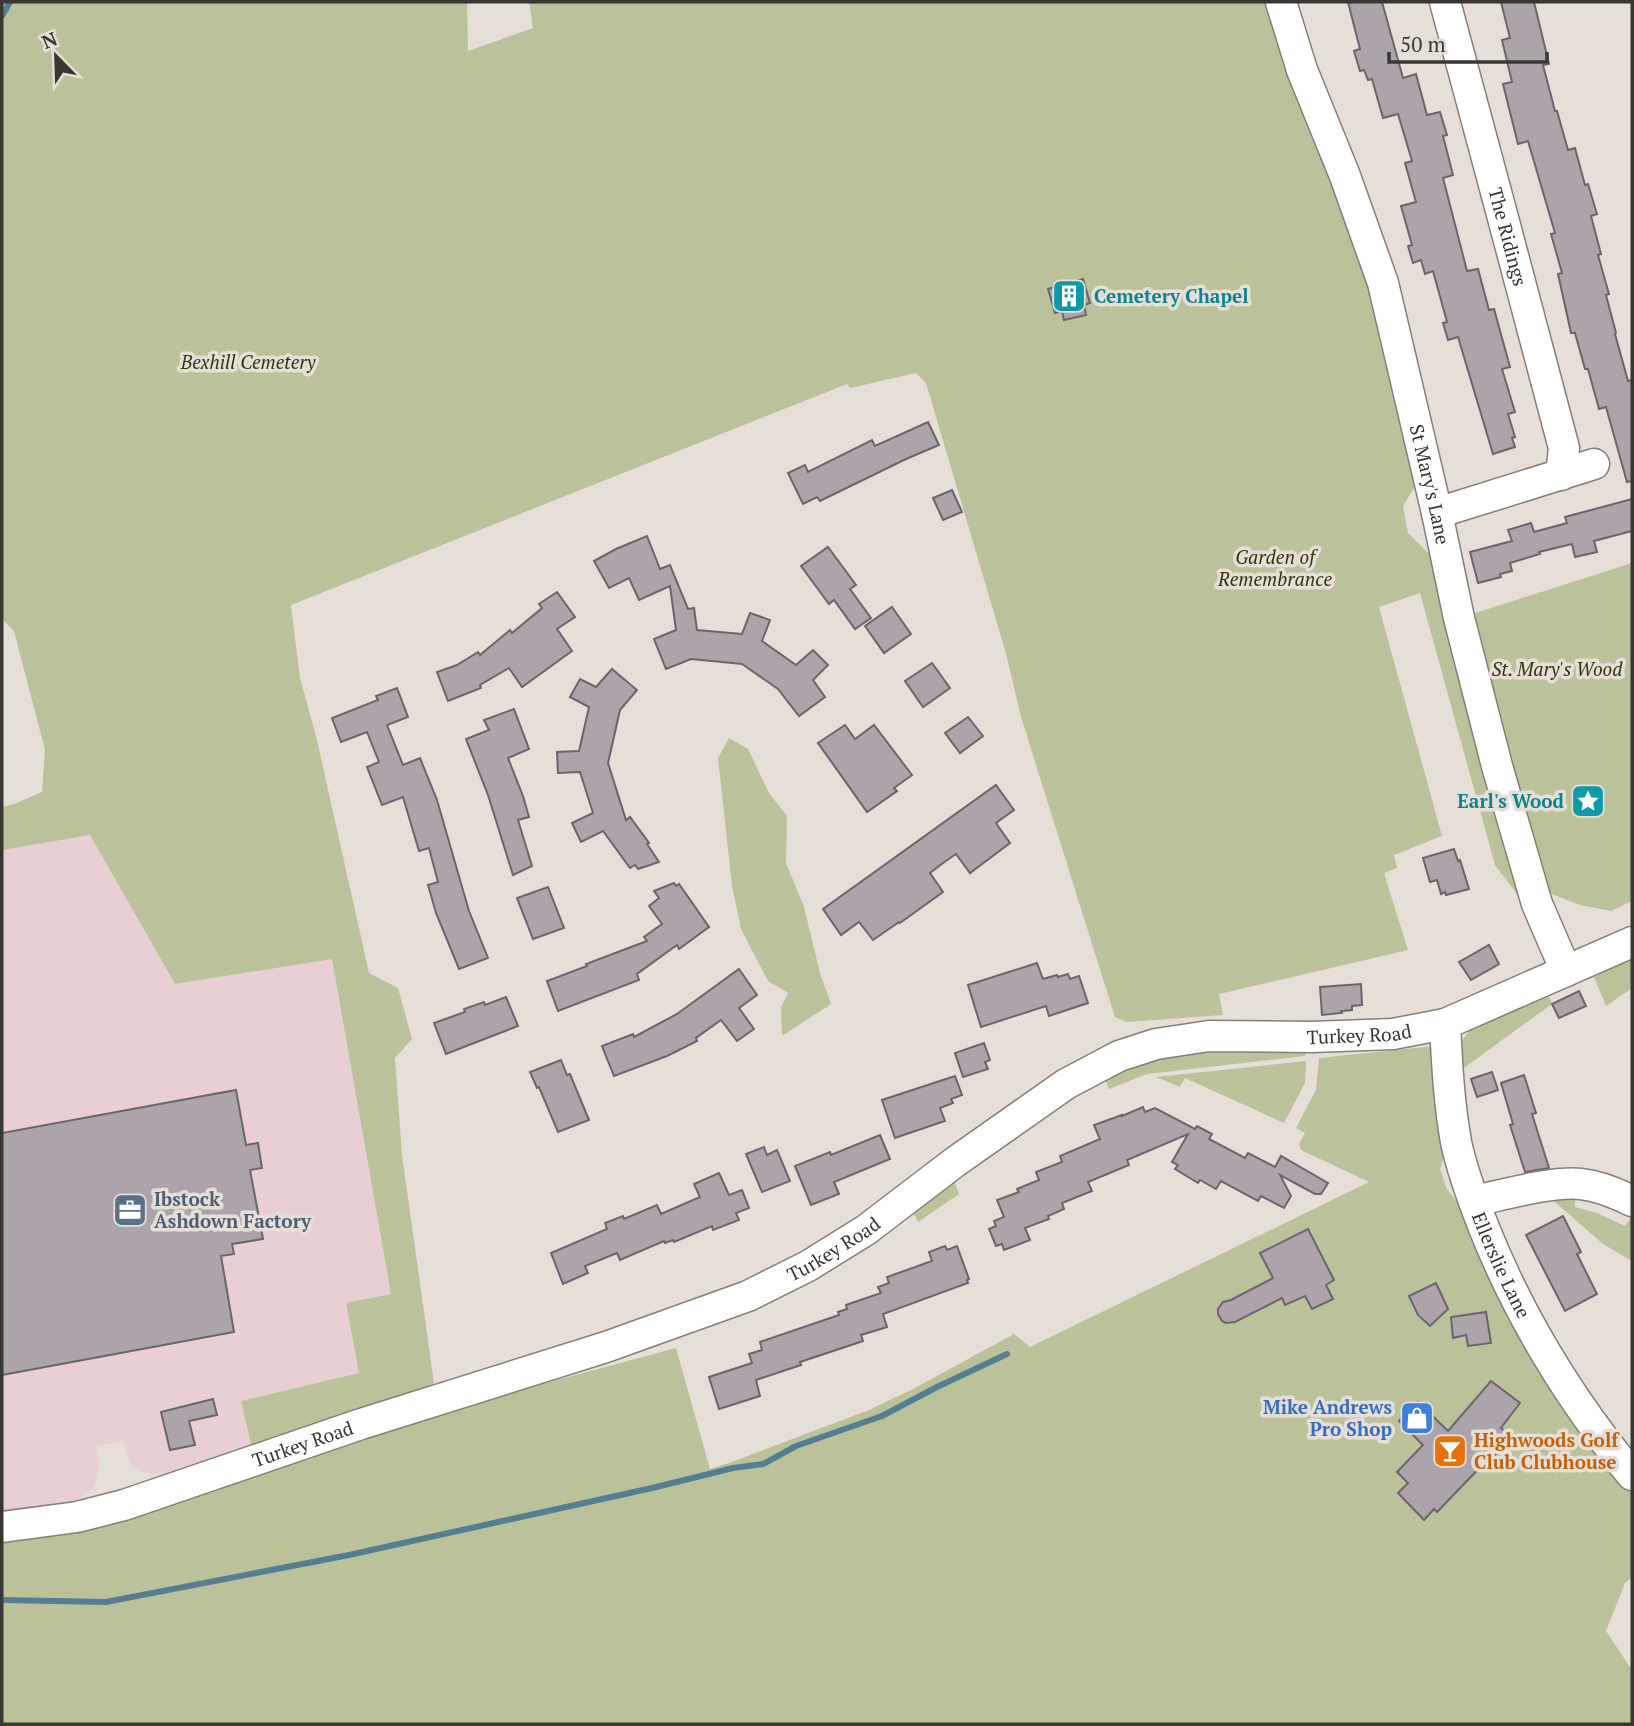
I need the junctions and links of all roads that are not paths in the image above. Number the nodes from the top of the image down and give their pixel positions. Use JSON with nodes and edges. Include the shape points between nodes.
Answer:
{"nodes":[{"id":1,"x":1281,"y":2,"type":"edge"},
{"id":2,"x":1445,"y":2,"type":"edge"},
{"id":3,"x":1594,"y":464,"type":"dead end"},
{"id":4,"x":1561,"y":475,"type":"junction"},
{"id":5,"x":1437,"y":513,"type":"junction"},
{"id":6,"x":1632,"y":942,"type":"edge"},
{"id":7,"x":1566,"y":971,"type":"junction"},
{"id":8,"x":1445,"y":1024,"type":"junction"},
{"id":9,"x":1474,"y":1201,"type":"junction"},
{"id":10,"x":1632,"y":1201,"type":"edge"},
{"id":11,"x":1632,"y":1475,"type":"edge"},
{"id":12,"x":2,"y":1527,"type":"edge"}],
"edges":[{"from":1,"to":5,"type":"street","name":"St Mary's Lane","via":[[1382,283]]},
{"from":2,"to":4,"type":"street","name":"The Ridings","via":[[1564,448]]},
{"from":3,"to":4,"type":"street"},
{"from":4,"to":5,"type":"street"},
{"from":5,"to":7,"type":"street","name":"St Mary's Lane","via":[[1497,766],[1537,904]]},
{"from":6,"to":7,"type":"street","name":"Turkey Road"},
{"from":7,"to":8,"type":"street","name":"Turkey Road"},
{"from":8,"to":9,"type":"street","name":"Ellerslie Lane","via":[[1456,1141]]},
{"from":8,"to":12,"type":"street","name":"Turkey Road","via":[[1393,1034],[1209,1036],[1156,1044],[1119,1056],[1066,1084],[866,1230],[748,1296],[124,1505]]},
{"from":9,"to":10,"type":"street","via":[[1580,1184]]},
{"from":9,"to":11,"type":"street","name":"Ellerslie Lane","via":[[1501,1270],[1542,1347]]}]}
